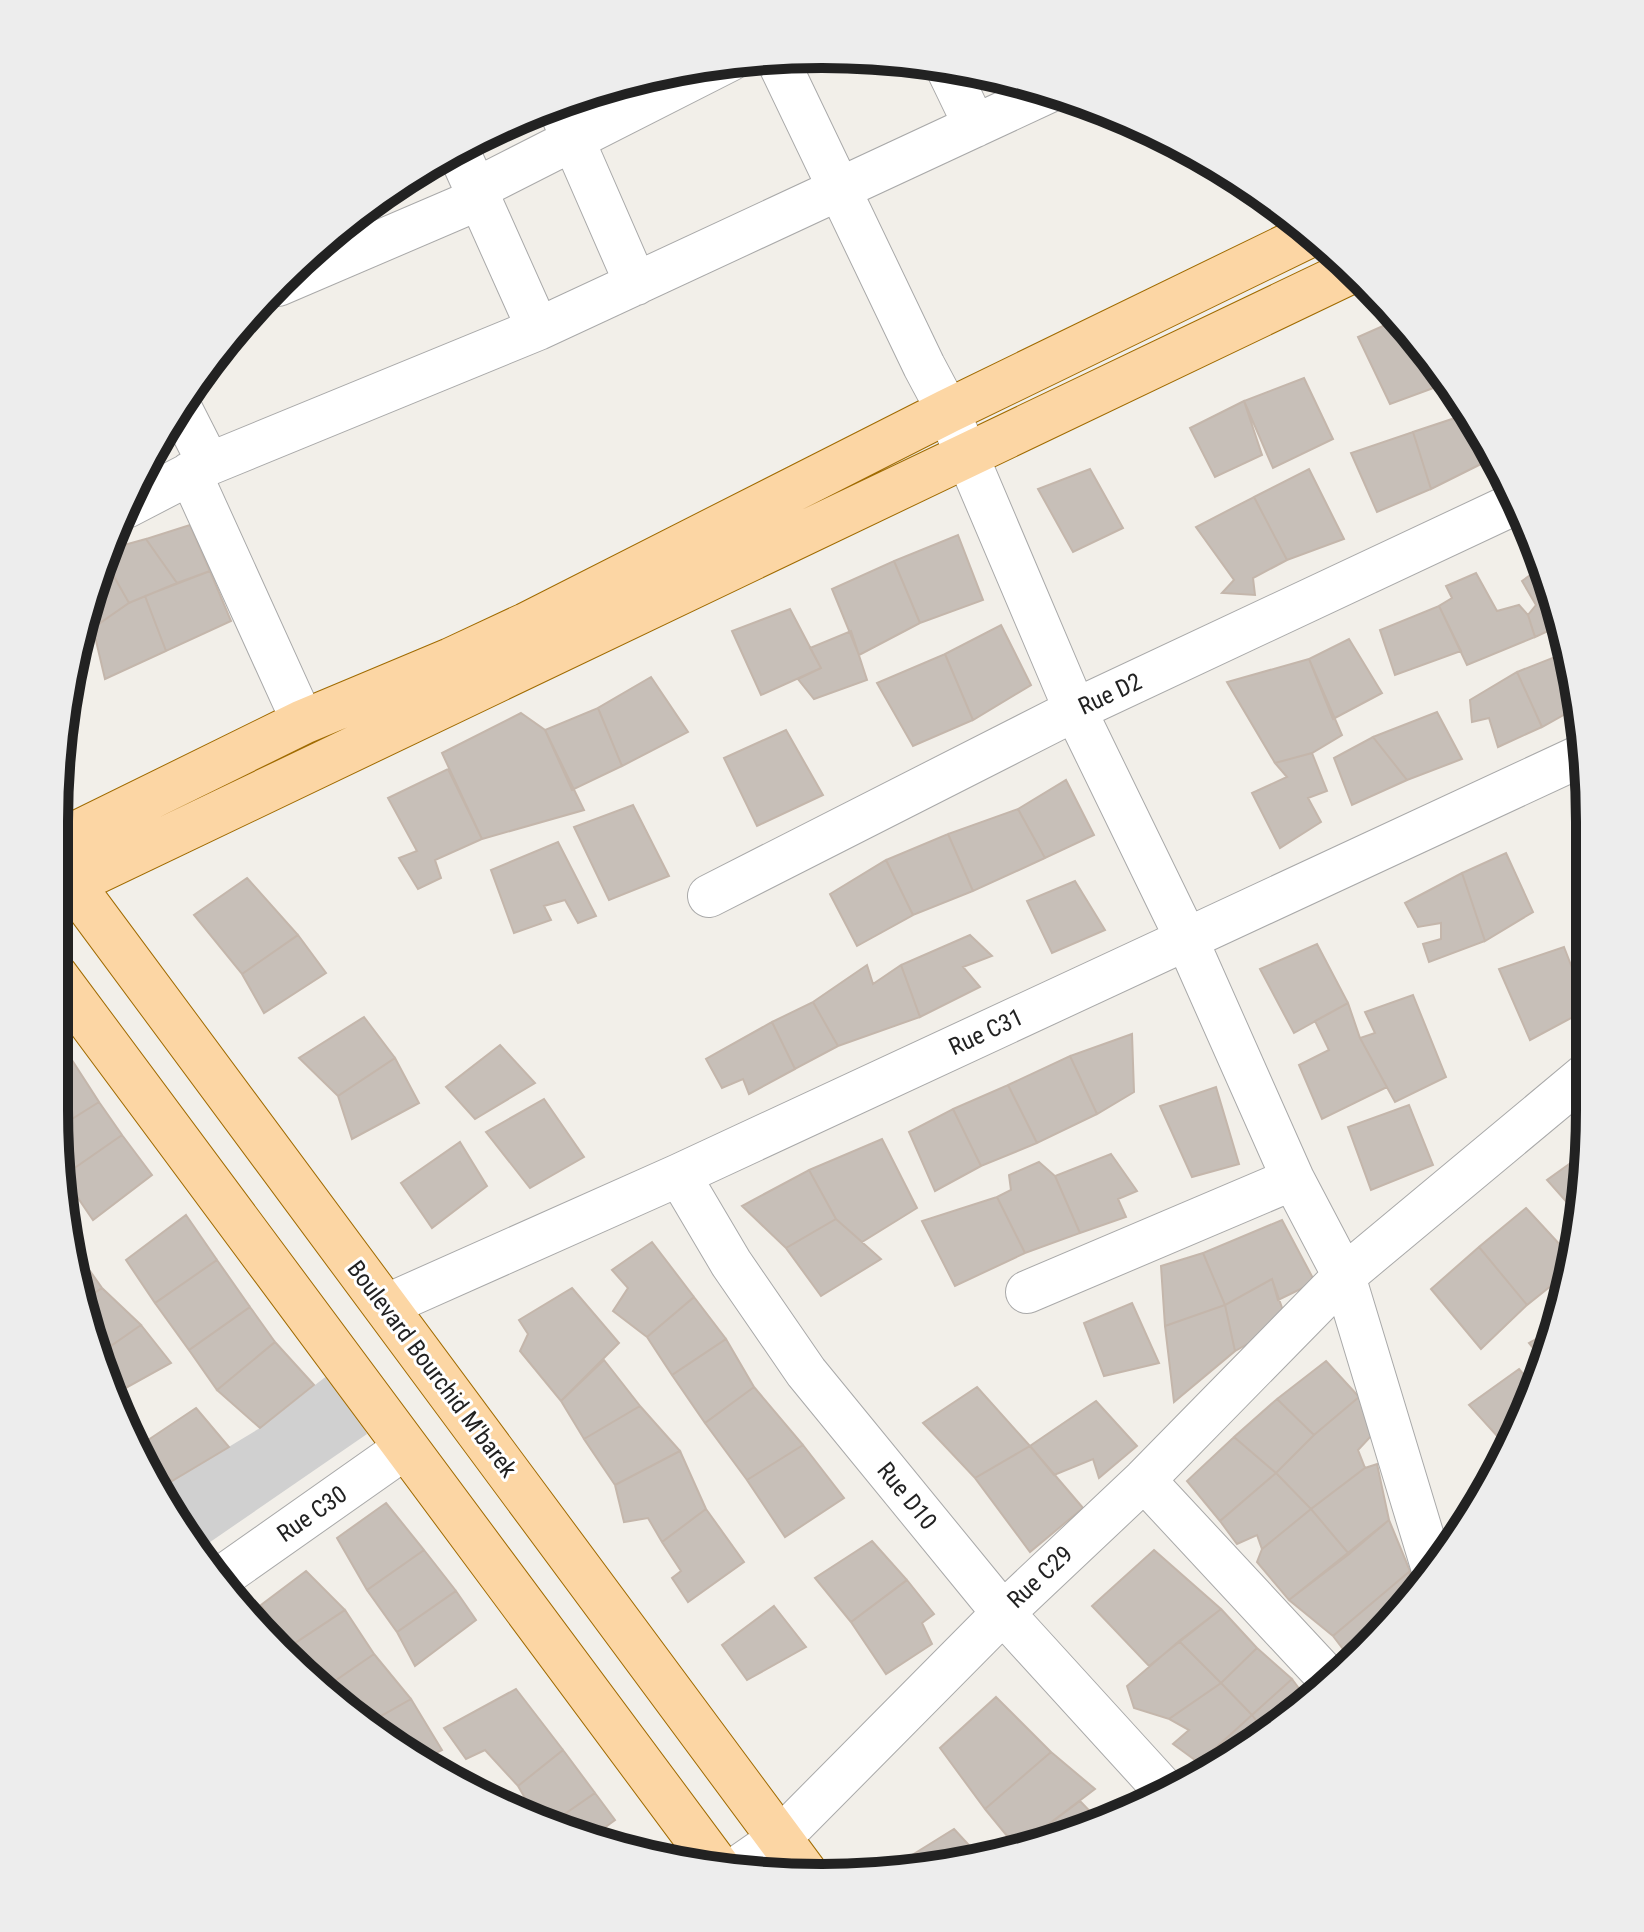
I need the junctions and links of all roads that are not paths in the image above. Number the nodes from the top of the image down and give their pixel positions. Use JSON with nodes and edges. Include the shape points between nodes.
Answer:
{"nodes":[{"id":1,"x":782,"y":70,"type":"edge"},
{"id":2,"x":952,"y":79,"type":"edge"},
{"id":3,"x":662,"y":85,"type":"edge"},
{"id":4,"x":1033,"y":99,"type":"edge"},
{"id":5,"x":566,"y":121,"type":"edge"},
{"id":6,"x":975,"y":126,"type":"junction"},
{"id":7,"x":462,"y":160,"type":"edge"},
{"id":8,"x":840,"y":189,"type":"junction"},
{"id":9,"x":478,"y":194,"type":"junction"},
{"id":10,"x":1300,"y":240,"type":"edge"},
{"id":11,"x":344,"y":241,"type":"edge"},
{"id":12,"x":1341,"y":276,"type":"edge"},
{"id":13,"x":636,"y":284,"type":"junction"},
{"id":14,"x":538,"y":329,"type":"junction"},
{"id":15,"x":948,"y":411,"type":"junction"},
{"id":16,"x":184,"y":420,"type":"edge"},
{"id":17,"x":968,"y":454,"type":"junction"},
{"id":18,"x":200,"y":469,"type":"junction"},
{"id":19,"x":141,"y":499,"type":"edge"},
{"id":20,"x":1507,"y":507,"type":"edge"},
{"id":21,"x":1075,"y":710,"type":"junction"},
{"id":22,"x":303,"y":722,"type":"junction"},
{"id":23,"x":1573,"y":760,"type":"edge"},
{"id":24,"x":68,"y":866,"type":"edge"},
{"id":25,"x":68,"y":867,"type":"edge"},
{"id":26,"x":68,"y":878,"type":"edge"},
{"id":27,"x":709,"y":896,"type":"dead end"},
{"id":28,"x":1186,"y":938,"type":"junction"},
{"id":29,"x":68,"y":992,"type":"edge"},
{"id":30,"x":1576,"y":1083,"type":"edge"},
{"id":31,"x":679,"y":1175,"type":"junction"},
{"id":32,"x":1293,"y":1179,"type":"junction"},
{"id":33,"x":1344,"y":1276,"type":"junction"},
{"id":34,"x":1027,"y":1292,"type":"dead end"},
{"id":35,"x":385,"y":1306,"type":"junction"},
{"id":36,"x":411,"y":1341,"type":"junction"},
{"id":37,"x":357,"y":1384,"type":"junction"},
{"id":38,"x":405,"y":1448,"type":"junction"},
{"id":39,"x":1144,"y":1480,"type":"junction"},
{"id":40,"x":1429,"y":1557,"type":"edge"},
{"id":41,"x":227,"y":1573,"type":"edge"},
{"id":42,"x":1003,"y":1613,"type":"junction"},
{"id":43,"x":1323,"y":1673,"type":"edge"},
{"id":44,"x":1159,"y":1784,"type":"edge"},
{"id":45,"x":780,"y":1838,"type":"junction"},
{"id":46,"x":710,"y":1856,"type":"edge"},
{"id":47,"x":748,"y":1860,"type":"edge"},
{"id":48,"x":798,"y":1863,"type":"edge"}],
"edges":[{"from":1,"to":8,"type":"street"},
{"from":2,"to":6,"type":"street"},
{"from":3,"to":5,"type":"street"},
{"from":4,"to":6,"type":"street"},
{"from":5,"to":9,"type":"street"},
{"from":5,"to":13,"type":"street"},
{"from":6,"to":8,"type":"street"},
{"from":7,"to":9,"type":"street"},
{"from":8,"to":13,"type":"street"},
{"from":8,"to":15,"type":"street"},
{"from":9,"to":11,"type":"street"},
{"from":9,"to":14,"type":"street"},
{"from":10,"to":15,"type":"main road"},
{"from":12,"to":17,"type":"main road"},
{"from":13,"to":14,"type":"street"},
{"from":14,"to":18,"type":"street"},
{"from":15,"to":17,"type":"street"},
{"from":15,"to":22,"type":"main road","via":[[526,625]]},
{"from":16,"to":18,"type":"street"},
{"from":17,"to":21,"type":"street"},
{"from":17,"to":25,"type":"main road"},
{"from":18,"to":19,"type":"street"},
{"from":18,"to":22,"type":"street"},
{"from":20,"to":21,"type":"street","name":"Rue D2"},
{"from":21,"to":27,"type":"street","name":"Rue D2"},
{"from":21,"to":28,"type":"street"},
{"from":22,"to":24,"type":"main road"},
{"from":23,"to":28,"type":"street","name":"Rue C31"},
{"from":26,"to":35,"type":"main road","name":"Boulevard Bourchid M'barek"},
{"from":28,"to":31,"type":"street","name":"Rue C31"},
{"from":28,"to":32,"type":"street"},
{"from":29,"to":37,"type":"main road"},
{"from":30,"to":33,"type":"street","name":"Rue C29"},
{"from":31,"to":35,"type":"street","name":"Rue C31"},
{"from":31,"to":42,"type":"street","name":"Rue D10","via":[[806,1372]]},
{"from":32,"to":33,"type":"street"},
{"from":32,"to":34,"type":"street"},
{"from":33,"to":39,"type":"street","name":"Rue C29"},
{"from":33,"to":40,"type":"street"},
{"from":35,"to":36,"type":"main road","name":"Boulevard Bourchid M'barek"},
{"from":36,"to":37,"type":"main road"},
{"from":36,"to":45,"type":"main road","name":"Boulevard Bourchid M'barek"},
{"from":37,"to":38,"type":"main road"},
{"from":38,"to":41,"type":"street","name":"Rue C30"},
{"from":38,"to":46,"type":"main road"},
{"from":39,"to":42,"type":"street","name":"Rue C29"},
{"from":39,"to":43,"type":"street"},
{"from":42,"to":44,"type":"street","name":"Rue D10"},
{"from":42,"to":45,"type":"street","name":"Rue C29"},
{"from":45,"to":47,"type":"street","name":"Rue C29"},
{"from":45,"to":48,"type":"main road","name":"Boulevard Bourchid M'barek"}]}
